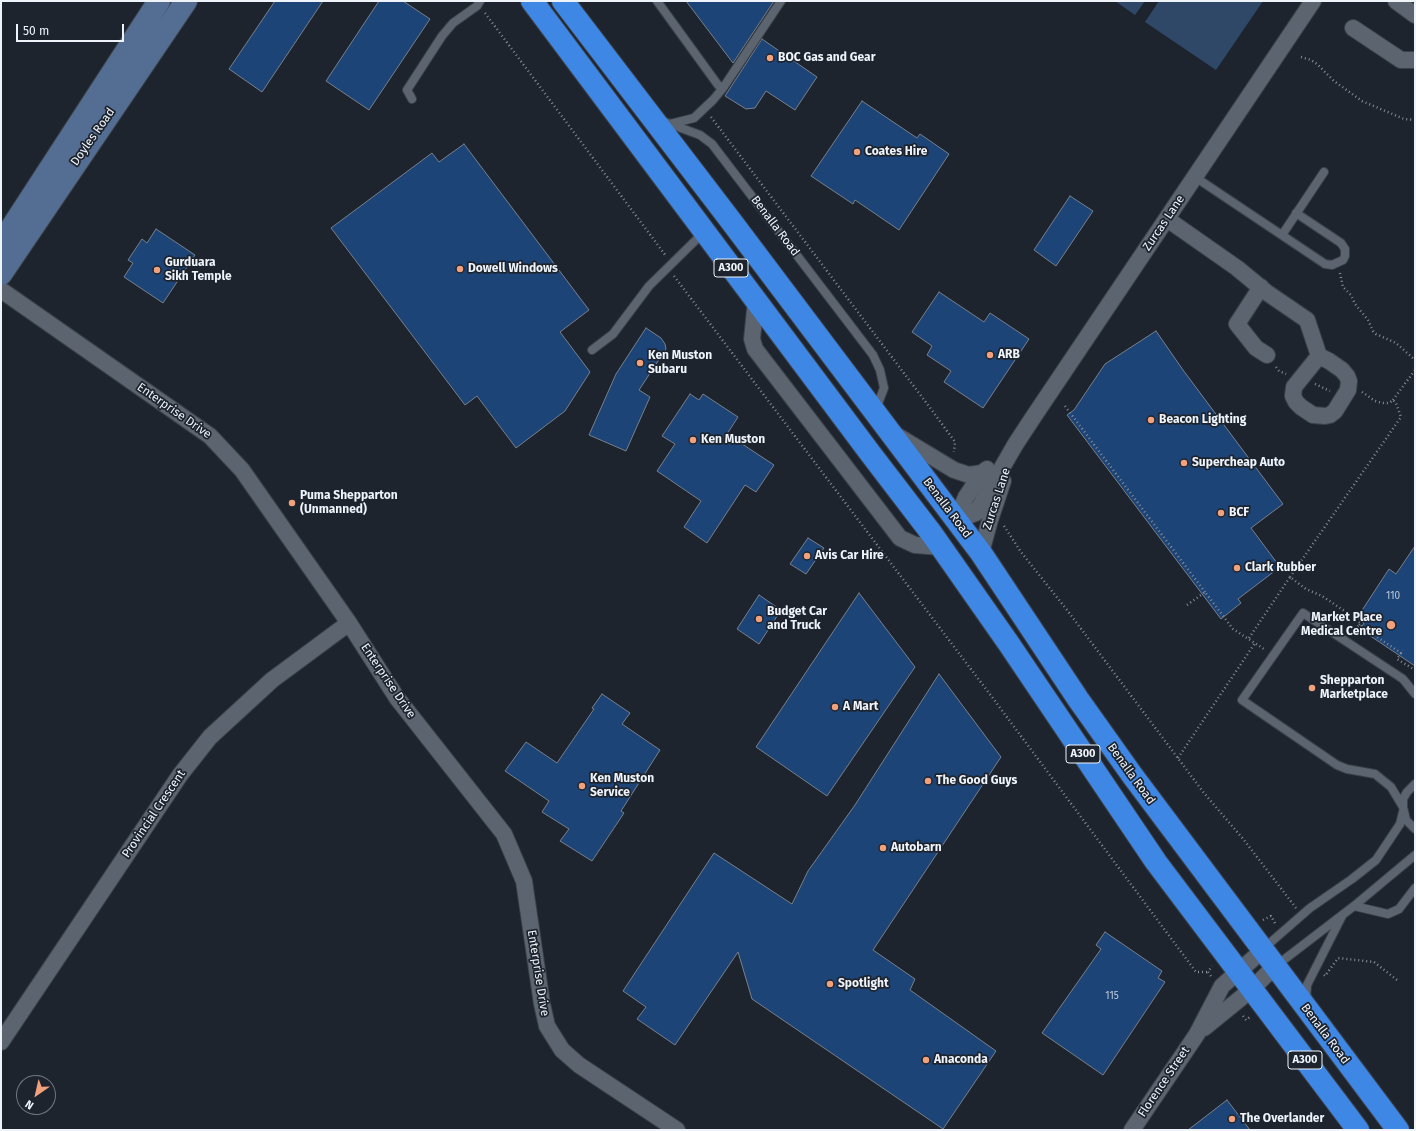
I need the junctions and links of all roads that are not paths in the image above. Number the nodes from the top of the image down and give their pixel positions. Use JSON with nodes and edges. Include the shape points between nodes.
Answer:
{"nodes":[{"id":1,"x":159,"y":1,"type":"edge"},
{"id":2,"x":186,"y":1,"type":"edge"},
{"id":3,"x":532,"y":1,"type":"edge"},
{"id":4,"x":563,"y":1,"type":"edge"},
{"id":5,"x":656,"y":1,"type":"edge"},
{"id":6,"x":782,"y":1,"type":"edge"},
{"id":7,"x":1313,"y":1,"type":"edge"},
{"id":8,"x":1396,"y":1,"type":"edge"},
{"id":9,"x":479,"y":2,"type":"edge"},
{"id":10,"x":1415,"y":15,"type":"edge"},
{"id":11,"x":1352,"y":28,"type":"dead end"},
{"id":12,"x":1415,"y":60,"type":"edge"},
{"id":13,"x":723,"y":88,"type":"junction"},
{"id":14,"x":412,"y":99,"type":"dead end"},
{"id":15,"x":649,"y":114,"type":"junction"},
{"id":16,"x":669,"y":124,"type":"junction"},
{"id":17,"x":1324,"y":172,"type":"dead end"},
{"id":18,"x":1195,"y":177,"type":"junction"},
{"id":19,"x":706,"y":189,"type":"junction"},
{"id":20,"x":1296,"y":213,"type":"junction"},
{"id":21,"x":1167,"y":219,"type":"junction"},
{"id":22,"x":704,"y":231,"type":"junction"},
{"id":23,"x":1282,"y":235,"type":"junction"},
{"id":24,"x":1,"y":244,"type":"edge"},
{"id":25,"x":1,"y":274,"type":"edge"},
{"id":26,"x":1261,"y":287,"type":"junction"},
{"id":27,"x":1,"y":290,"type":"edge"},
{"id":28,"x":756,"y":300,"type":"junction"},
{"id":29,"x":592,"y":350,"type":"dead end"},
{"id":30,"x":1267,"y":355,"type":"road end"},
{"id":31,"x":1319,"y":356,"type":"junction"},
{"id":32,"x":874,"y":412,"type":"junction"},
{"id":33,"x":888,"y":430,"type":"junction"},
{"id":34,"x":1015,"y":445,"type":"junction"},
{"id":35,"x":982,"y":473,"type":"junction"},
{"id":36,"x":956,"y":520,"type":"junction"},
{"id":37,"x":936,"y":540,"type":"junction"},
{"id":38,"x":981,"y":553,"type":"junction"},
{"id":39,"x":349,"y":623,"type":"junction"},
{"id":40,"x":1415,"y":694,"type":"edge"},
{"id":41,"x":1415,"y":784,"type":"edge"},
{"id":42,"x":1403,"y":810,"type":"junction"},
{"id":43,"x":1415,"y":829,"type":"edge"},
{"id":44,"x":1415,"y":855,"type":"edge"},
{"id":45,"x":1415,"y":888,"type":"edge"},
{"id":46,"x":1354,"y":906,"type":"junction"},
{"id":47,"x":1344,"y":913,"type":"junction"},
{"id":48,"x":1269,"y":958,"type":"junction"},
{"id":49,"x":1239,"y":971,"type":"junction"},
{"id":50,"x":1252,"y":988,"type":"junction"},
{"id":51,"x":1308,"y":1011,"type":"junction"},
{"id":52,"x":1197,"y":1034,"type":"junction"},
{"id":53,"x":1,"y":1042,"type":"edge"},
{"id":54,"x":1397,"y":1129,"type":"edge"},
{"id":55,"x":678,"y":1130,"type":"edge"},
{"id":56,"x":1132,"y":1130,"type":"edge"},
{"id":57,"x":1358,"y":1130,"type":"edge"}],
"edges":[{"from":1,"to":24,"type":"main road","name":"Doyles Road"},
{"from":2,"to":25,"type":"main road","name":"Doyles Road"},
{"from":3,"to":22,"type":"highway","number":"A300"},
{"from":4,"to":15,"type":"highway","name":"Benalla Road","number":"A300"},
{"from":5,"to":13,"type":"lane","via":[[718,86]]},
{"from":6,"to":13,"type":"lane"},
{"from":7,"to":18,"type":"street","name":"Zurcas Lane"},
{"from":8,"to":10,"type":"street"},
{"from":9,"to":14,"type":"lane","via":[[453,23],[442,36],[407,90]]},
{"from":11,"to":12,"type":"street","via":[[1401,60]]},
{"from":13,"to":16,"type":"lane","via":[[694,118]]},
{"from":15,"to":16,"type":"lane","name":"Benalla Road"},
{"from":15,"to":19,"type":"highway","name":"Benalla Road","number":"A300"},
{"from":16,"to":32,"type":"lane","name":"Benalla Road","via":[[700,135],[712,144],[873,355],[884,388]]},
{"from":17,"to":20,"type":"lane"},
{"from":18,"to":21,"type":"street","name":"Zurcas Lane"},
{"from":18,"to":23,"type":"lane"},
{"from":19,"to":22,"type":"highway","via":[[708,220]]},
{"from":19,"to":32,"type":"highway","name":"Benalla Road","number":"A300"},
{"from":20,"to":23,"type":"lane"},
{"from":20,"to":23,"type":"lane","via":[[1341,243],[1346,256],[1336,264],[1325,264]]},
{"from":21,"to":26,"type":"street"},
{"from":21,"to":34,"type":"street","name":"Zurcas Lane"},
{"from":22,"to":28,"type":"highway","number":"A300"},
{"from":22,"to":29,"type":"lane","via":[[649,286],[613,334]]},
{"from":26,"to":30,"type":"street","via":[[1236,324],[1256,348]]},
{"from":26,"to":31,"type":"street","via":[[1307,320]]},
{"from":27,"to":39,"type":"street","name":"Enterprise Drive","via":[[210,436],[242,470]]},
{"from":28,"to":37,"type":"highway","number":"A300"},
{"from":28,"to":37,"type":"street","via":[[752,339],[755,349],[900,538],[916,545]]},
{"from":31,"to":31,"type":"street","via":[[1329,361],[1349,380],[1348,390],[1335,411],[1330,415],[1317,416],[1301,407],[1293,396],[1294,387]]},
{"from":32,"to":33,"type":"highway","name":"Benalla Road","number":"A300"},
{"from":33,"to":35,"type":"street","name":"Zurcas Lane","via":[[954,470],[969,475]]},
{"from":33,"to":36,"type":"highway","name":"Benalla Road","number":"A300"},
{"from":34,"to":35,"type":"street","name":"Zurcas Lane"},
{"from":34,"to":36,"type":"street","name":"Zurcas Lane","via":[[976,513]]},
{"from":34,"to":38,"type":"street","name":"Zurcas Lane"},
{"from":35,"to":36,"type":"street","name":"Zurcas Lane","via":[[966,497]]},
{"from":36,"to":37,"type":"highway"},
{"from":36,"to":38,"type":"highway","name":"Benalla Road","number":"A300"},
{"from":37,"to":49,"type":"highway","number":"A300","via":[[1143,844]]},
{"from":38,"to":48,"type":"highway","name":"Benalla Road","number":"A300","via":[[1109,744]]},
{"from":39,"to":53,"type":"street","name":"Provincial Crescent","via":[[272,680],[210,737],[180,775]]},
{"from":39,"to":55,"type":"street","name":"Enterprise Drive","via":[[397,698],[504,834],[524,881],[547,1026],[562,1050],[579,1065]]},
{"from":40,"to":42,"type":"lane","via":[[1403,679],[1303,613],[1242,700],[1337,765],[1375,774],[1391,787]]},
{"from":41,"to":42,"type":"lane","via":[[1407,792]]},
{"from":42,"to":43,"type":"lane","via":[[1406,820]]},
{"from":42,"to":48,"type":"lane","via":[[1400,824],[1376,860],[1310,908]]},
{"from":44,"to":46,"type":"lane"},
{"from":45,"to":46,"type":"lane","via":[[1399,909],[1388,914]]},
{"from":46,"to":47,"type":"lane"},
{"from":47,"to":48,"type":"lane"},
{"from":47,"to":51,"type":"lane","via":[[1307,985],[1305,997]]},
{"from":48,"to":49,"type":"street","name":"Florence Street"},
{"from":48,"to":50,"type":"street","name":"Florence Street"},
{"from":48,"to":51,"type":"highway","name":"Benalla Road","number":"A300"},
{"from":49,"to":50,"type":"highway","number":"A300"},
{"from":49,"to":52,"type":"street","name":"Florence Street","via":[[1222,986]]},
{"from":50,"to":52,"type":"street","name":"Florence Street"},
{"from":50,"to":57,"type":"highway","number":"A300"},
{"from":51,"to":54,"type":"highway","name":"Benalla Road","number":"A300"},
{"from":52,"to":56,"type":"street","name":"Florence Street"}]}
